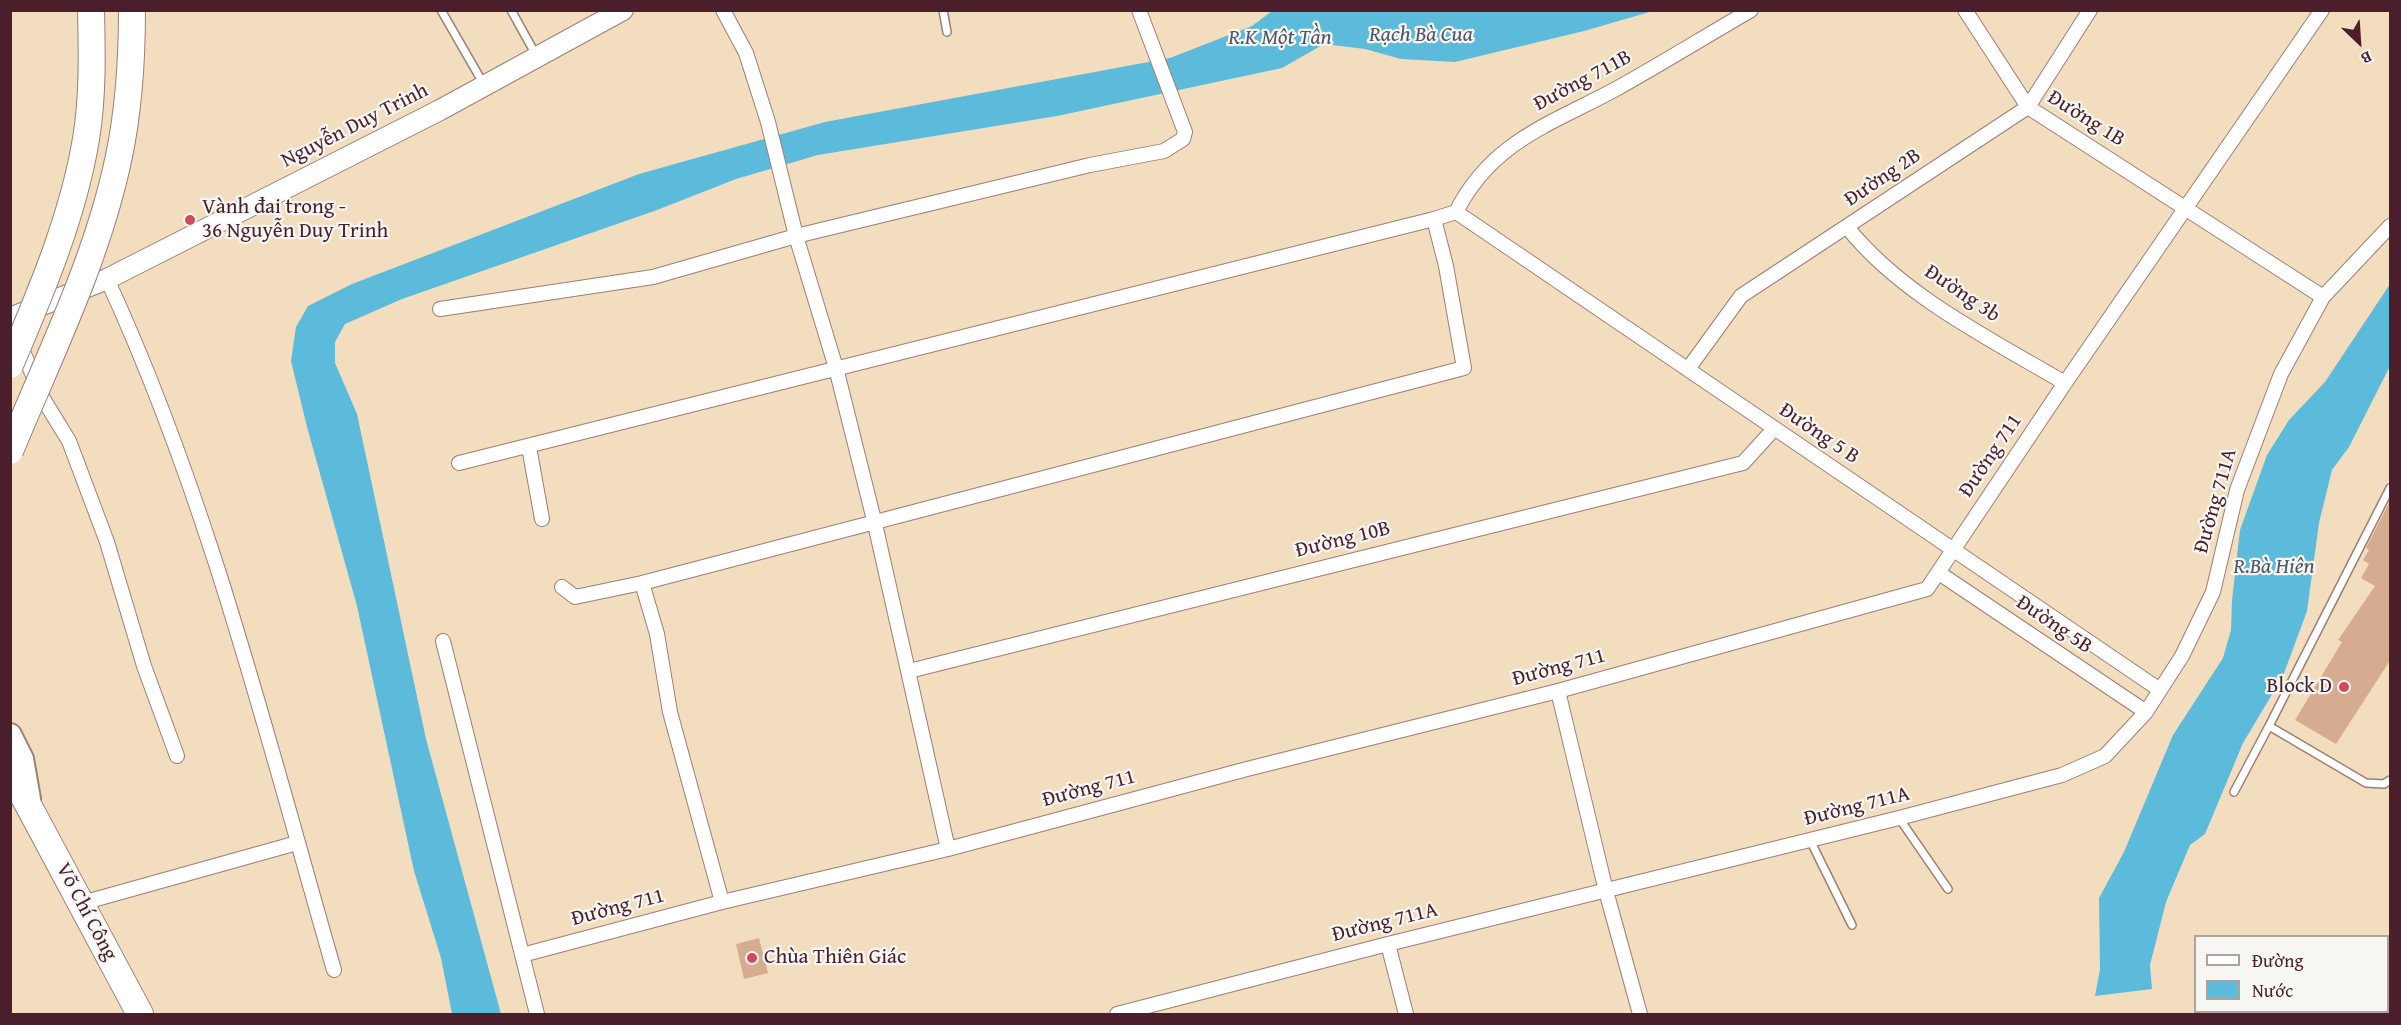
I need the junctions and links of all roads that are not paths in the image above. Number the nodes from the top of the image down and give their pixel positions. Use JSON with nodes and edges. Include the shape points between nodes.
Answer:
{"nodes":[{"id":1,"x":91,"y":10,"type":"edge"},
{"id":2,"x":132,"y":10,"type":"edge"},
{"id":3,"x":441,"y":10,"type":"edge"},
{"id":4,"x":511,"y":10,"type":"edge"},
{"id":5,"x":623,"y":10,"type":"edge"},
{"id":6,"x":723,"y":10,"type":"edge"},
{"id":7,"x":943,"y":10,"type":"edge"},
{"id":8,"x":1139,"y":10,"type":"edge"},
{"id":9,"x":1751,"y":10,"type":"edge"},
{"id":10,"x":1965,"y":10,"type":"edge"},
{"id":11,"x":2090,"y":10,"type":"edge"},
{"id":12,"x":2322,"y":10,"type":"edge"},
{"id":13,"x":947,"y":32,"type":"dead end"},
{"id":14,"x":537,"y":57,"type":"junction"},
{"id":15,"x":485,"y":86,"type":"junction"},
{"id":16,"x":2028,"y":107,"type":"junction"},
{"id":17,"x":2188,"y":208,"type":"junction"},
{"id":18,"x":1456,"y":212,"type":"junction"},
{"id":19,"x":1434,"y":219,"type":"junction"},
{"id":20,"x":2391,"y":225,"type":"edge"},
{"id":21,"x":1847,"y":227,"type":"junction"},
{"id":22,"x":796,"y":236,"type":"junction"},
{"id":23,"x":107,"y":279,"type":"junction"},
{"id":24,"x":2323,"y":297,"type":"junction"},
{"id":25,"x":440,"y":309,"type":"dead end"},
{"id":26,"x":13,"y":332,"type":"edge"},
{"id":27,"x":10,"y":365,"type":"edge"},
{"id":28,"x":836,"y":368,"type":"junction"},
{"id":29,"x":1688,"y":369,"type":"junction"},
{"id":30,"x":2065,"y":383,"type":"junction"},
{"id":31,"x":1774,"y":429,"type":"junction"},
{"id":32,"x":529,"y":447,"type":"junction"},
{"id":33,"x":10,"y":451,"type":"edge"},
{"id":34,"x":459,"y":463,"type":"dead end"},
{"id":35,"x":2391,"y":488,"type":"edge"},
{"id":36,"x":542,"y":519,"type":"dead end"},
{"id":37,"x":875,"y":524,"type":"junction"},
{"id":38,"x":1953,"y":550,"type":"junction"},
{"id":39,"x":1939,"y":573,"type":"junction"},
{"id":40,"x":642,"y":583,"type":"junction"},
{"id":41,"x":562,"y":587,"type":"dead end"},
{"id":42,"x":443,"y":641,"type":"dead end"},
{"id":43,"x":909,"y":671,"type":"junction"},
{"id":44,"x":2160,"y":690,"type":"junction"},
{"id":45,"x":1558,"y":691,"type":"junction"},
{"id":46,"x":2146,"y":712,"type":"junction"},
{"id":47,"x":2269,"y":726,"type":"junction"},
{"id":48,"x":10,"y":735,"type":"edge"},
{"id":49,"x":177,"y":756,"type":"dead end"},
{"id":50,"x":10,"y":771,"type":"edge"},
{"id":51,"x":2391,"y":780,"type":"edge"},
{"id":52,"x":2234,"y":792,"type":"dead end"},
{"id":53,"x":30,"y":810,"type":"junction"},
{"id":54,"x":1899,"y":818,"type":"junction"},
{"id":55,"x":1810,"y":840,"type":"junction"},
{"id":56,"x":297,"y":843,"type":"junction"},
{"id":57,"x":948,"y":849,"type":"junction"},
{"id":58,"x":1948,"y":889,"type":"dead end"},
{"id":59,"x":1606,"y":891,"type":"junction"},
{"id":60,"x":722,"y":902,"type":"junction"},
{"id":61,"x":82,"y":903,"type":"junction"},
{"id":62,"x":1852,"y":925,"type":"dead end"},
{"id":63,"x":1388,"y":944,"type":"junction"},
{"id":64,"x":522,"y":955,"type":"junction"},
{"id":65,"x":334,"y":970,"type":"dead end"},
{"id":66,"x":140,"y":1014,"type":"edge"},
{"id":67,"x":537,"y":1014,"type":"edge"},
{"id":68,"x":1118,"y":1014,"type":"edge"},
{"id":69,"x":1406,"y":1014,"type":"edge"},
{"id":70,"x":1640,"y":1014,"type":"edge"}],
"edges":[{"from":1,"to":27,"type":"highway","bridge":true,"via":[[92,78],[86,140],[46,280]]},
{"from":2,"to":33,"type":"highway","bridge":true,"via":[[132,70],[119,156],[93,248]]},
{"from":3,"to":15,"type":"lane"},
{"from":4,"to":14,"type":"lane"},
{"from":5,"to":14,"type":"main road","name":"Nguyễn Duy Trinh"},
{"from":6,"to":22,"type":"street","via":[[746,53],[768,122]]},
{"from":7,"to":13,"type":"lane"},
{"from":8,"to":22,"type":"street","via":[[1182,117],[1185,135],[1164,151],[1090,165]]},
{"from":9,"to":18,"type":"street","name":"Đường 711B","via":[[1511,144],[1467,190]]},
{"from":10,"to":16,"type":"street","name":"Đường 1B"},
{"from":11,"to":16,"type":"street","name":"Đường 2B"},
{"from":12,"to":17,"type":"street","name":"Đường 711"},
{"from":14,"to":15,"type":"main road","name":"Nguyễn Duy Trinh"},
{"from":15,"to":23,"type":"main road","name":"Nguyễn Duy Trinh"},
{"from":16,"to":17,"type":"street","name":"Đường 1B"},
{"from":16,"to":21,"type":"street","name":"Đường 2B"},
{"from":17,"to":24,"type":"street","name":"Đường 1B"},
{"from":17,"to":30,"type":"street","name":"Đường 711"},
{"from":18,"to":19,"type":"street"},
{"from":18,"to":29,"type":"street","name":"Đường 5 B"},
{"from":19,"to":28,"type":"street"},
{"from":19,"to":37,"type":"street","via":[[1464,368]]},
{"from":20,"to":24,"type":"street","name":"Đường 711A"},
{"from":21,"to":29,"type":"street","name":"Đường 2B","via":[[1740,296]]},
{"from":21,"to":30,"type":"street","name":"Đường 3b","via":[[1867,252],[1956,319]]},
{"from":22,"to":25,"type":"street","via":[[654,276]]},
{"from":22,"to":28,"type":"street"},
{"from":23,"to":26,"type":"main road","name":"Nguyễn Duy Trinh"},
{"from":23,"to":56,"type":"street","via":[[141,352],[207,531]]},
{"from":24,"to":44,"type":"street","name":"Đường 711A","via":[[2281,374],[2250,453],[2237,490],[2213,592],[2182,656]]},
{"from":26,"to":49,"type":"street","via":[[42,397],[69,441],[107,542],[144,666]]},
{"from":28,"to":32,"type":"street"},
{"from":28,"to":37,"type":"street"},
{"from":29,"to":31,"type":"street","name":"Đường 5 B"},
{"from":30,"to":38,"type":"street","name":"Đường 711"},
{"from":31,"to":38,"type":"street","name":"Đường 5 B"},
{"from":31,"to":43,"type":"street","name":"Đường 10B","via":[[1743,463]]},
{"from":32,"to":34,"type":"street"},
{"from":32,"to":36,"type":"street"},
{"from":35,"to":47,"type":"lane"},
{"from":37,"to":40,"type":"street"},
{"from":37,"to":43,"type":"street"},
{"from":38,"to":39,"type":"street","name":"Đường 711"},
{"from":38,"to":44,"type":"street","name":"Đường 5 B"},
{"from":39,"to":45,"type":"street","name":"Đường 711","via":[[1927,590]]},
{"from":39,"to":46,"type":"street","name":"Đường 5B"},
{"from":40,"to":41,"type":"street","via":[[575,597]]},
{"from":40,"to":60,"type":"street","via":[[657,634],[670,712]]},
{"from":42,"to":64,"type":"street"},
{"from":43,"to":57,"type":"street"},
{"from":44,"to":46,"type":"street","name":"Đường 711A"},
{"from":45,"to":57,"type":"street","name":"Đường 711"},
{"from":45,"to":59,"type":"street"},
{"from":46,"to":54,"type":"street","name":"Đường 711A","via":[[2105,756],[2062,775]]},
{"from":47,"to":51,"type":"lane","via":[[2366,783],[2384,784]]},
{"from":47,"to":52,"type":"lane"},
{"from":48,"to":53,"type":"main road","name":"Võ Chí Công","via":[[22,759]]},
{"from":50,"to":53,"type":"highway","name":"Võ Chí Công"},
{"from":53,"to":61,"type":"highway","name":"Võ Chí Công"},
{"from":54,"to":55,"type":"street","name":"Đường 711A"},
{"from":54,"to":58,"type":"lane"},
{"from":55,"to":59,"type":"street","name":"Đường 711A"},
{"from":55,"to":62,"type":"lane"},
{"from":56,"to":61,"type":"street"},
{"from":56,"to":65,"type":"street"},
{"from":57,"to":60,"type":"street","name":"Đường 711"},
{"from":59,"to":63,"type":"street","name":"Đường 711A"},
{"from":59,"to":70,"type":"street"},
{"from":60,"to":64,"type":"street","name":"Đường 711"},
{"from":61,"to":66,"type":"highway","name":"Võ Chí Công"},
{"from":63,"to":68,"type":"street","name":"Đường 711A"},
{"from":63,"to":69,"type":"street"},
{"from":64,"to":67,"type":"street"}]}
